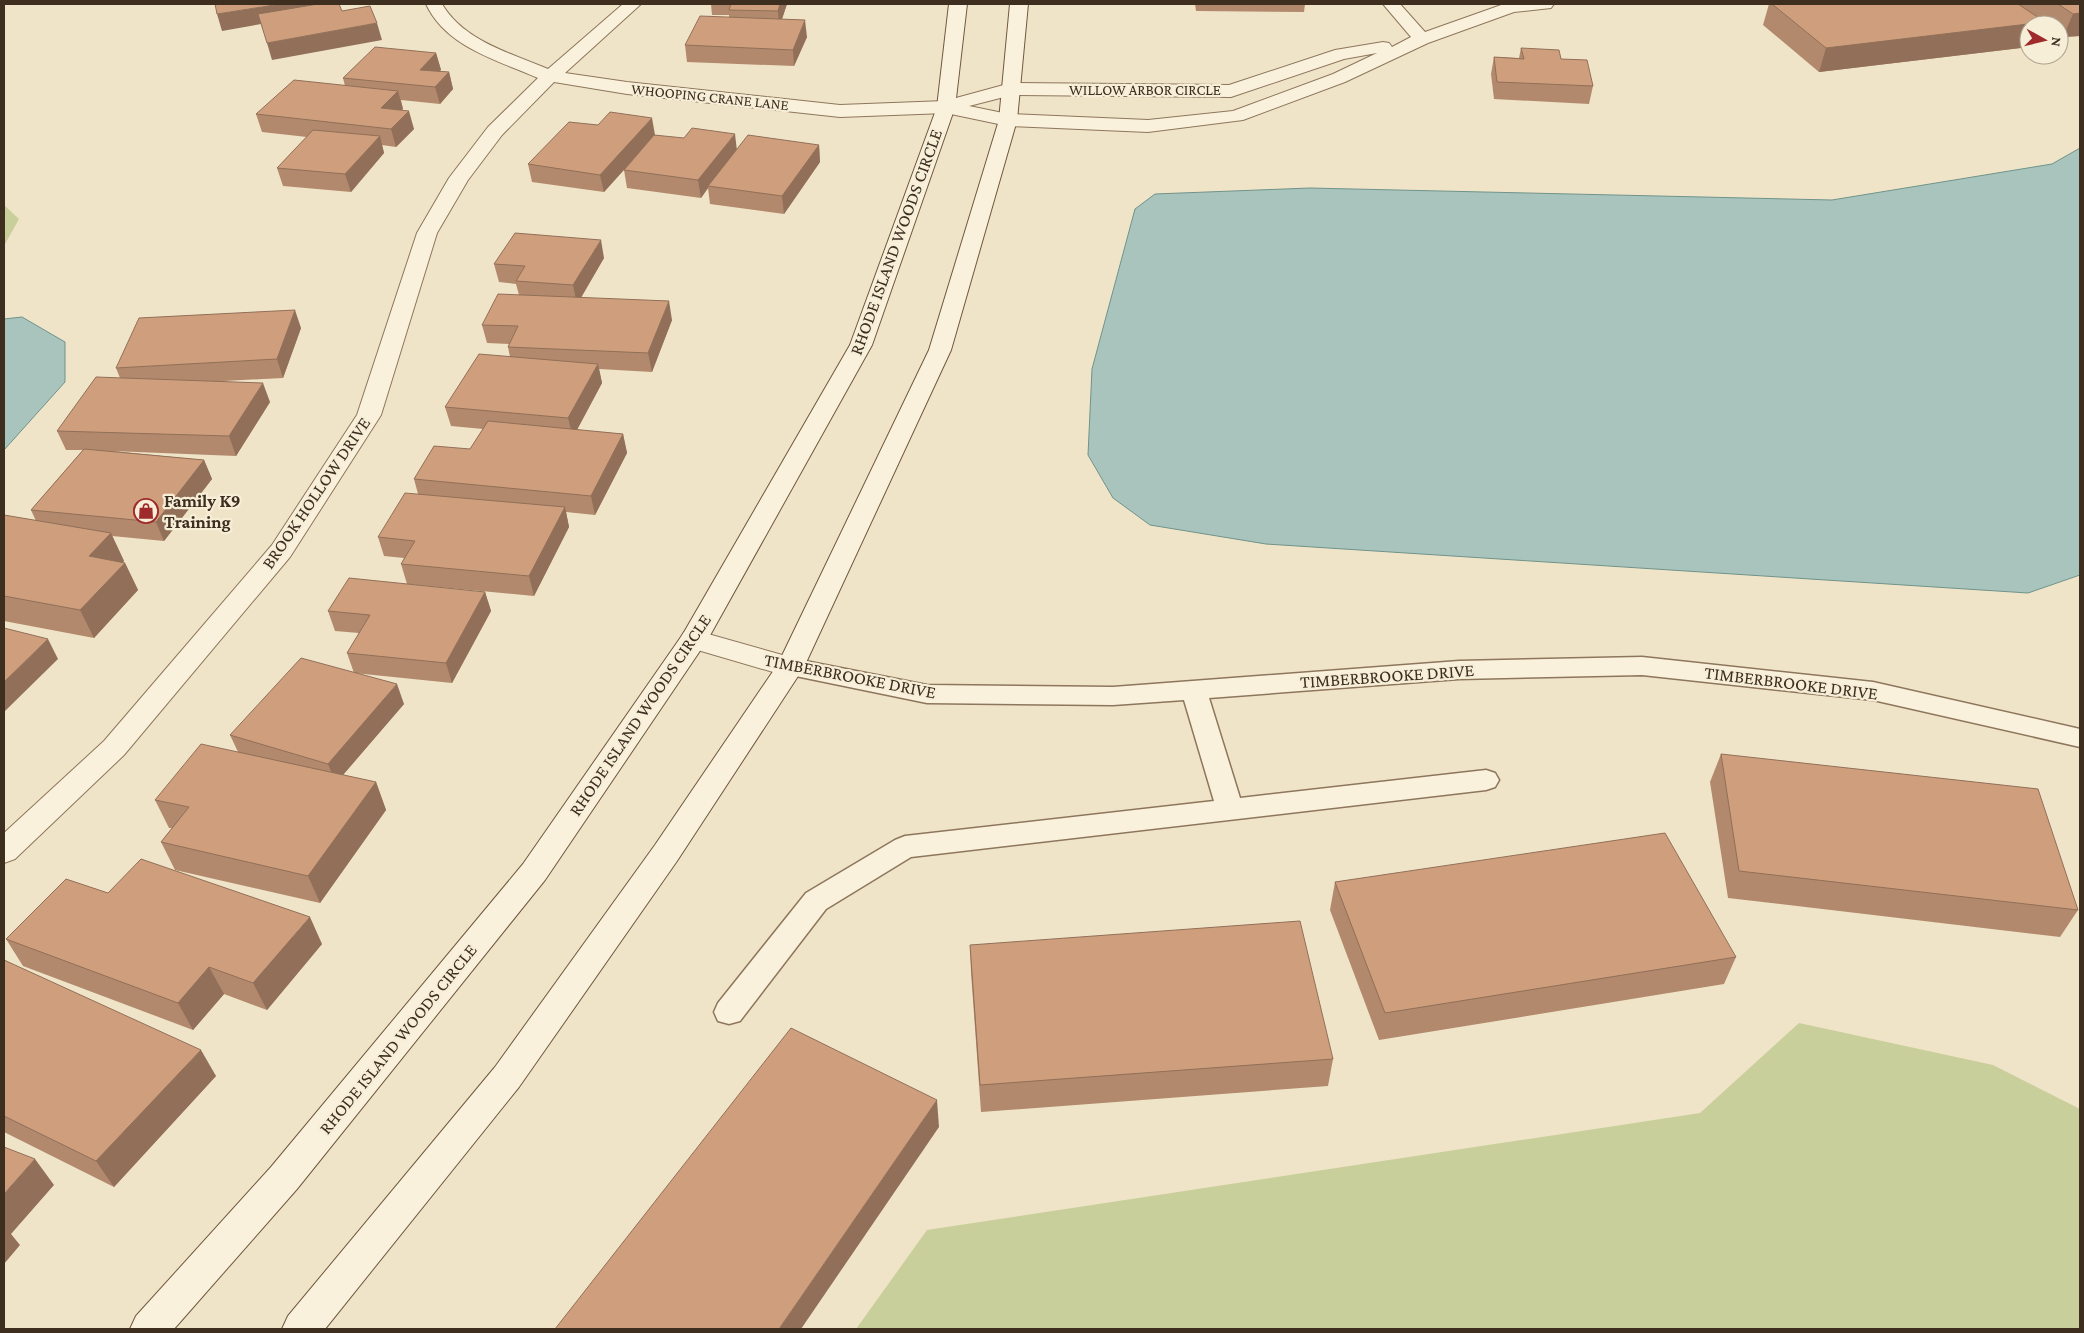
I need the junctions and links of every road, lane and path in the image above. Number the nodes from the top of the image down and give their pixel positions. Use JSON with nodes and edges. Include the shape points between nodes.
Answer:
{"nodes":[{"id":1,"x":434,"y":4,"type":"edge"},
{"id":2,"x":633,"y":4,"type":"edge"},
{"id":3,"x":958,"y":4,"type":"edge"},
{"id":4,"x":1018,"y":4,"type":"edge"},
{"id":5,"x":1391,"y":4,"type":"edge"},
{"id":6,"x":1545,"y":4,"type":"edge"},
{"id":7,"x":1422,"y":39,"type":"junction"},
{"id":8,"x":550,"y":76,"type":"junction"},
{"id":9,"x":1011,"y":89,"type":"junction"},
{"id":10,"x":946,"y":106,"type":"junction"},
{"id":11,"x":1008,"y":120,"type":"junction"},
{"id":12,"x":694,"y":639,"type":"junction"},
{"id":13,"x":790,"y":667,"type":"junction"},
{"id":14,"x":1194,"y":690,"type":"junction"},
{"id":15,"x":2080,"y":738,"type":"edge"},
{"id":16,"x":1486,"y":780,"type":"dead end"},
{"id":17,"x":1230,"y":810,"type":"junction"},
{"id":18,"x":4,"y":851,"type":"edge"},
{"id":19,"x":729,"y":1012,"type":"dead end"},
{"id":20,"x":148,"y":1329,"type":"edge"},
{"id":21,"x":301,"y":1329,"type":"edge"}],
"edges":[{"from":1,"to":8,"type":"street","name":"WHOOPING CRANE LANE","via":[[444,20],[474,44]]},
{"from":2,"to":8,"type":"street","name":"BROOK HOLLOW DRIVE"},
{"from":3,"to":10,"type":"street","name":"RHODE ISLAND WOODS CIRCLE"},
{"from":4,"to":9,"type":"street"},
{"from":5,"to":7,"type":"street"},
{"from":6,"to":7,"type":"street","name":"WILLOW ARBOR CIRCLE","via":[[1510,7]]},
{"from":7,"to":9,"type":"street","name":"WILLOW ARBOR CIRCLE","via":[[1341,54],[1231,91]]},
{"from":7,"to":11,"type":"street","name":"WILLOW ARBOR CIRCLE","via":[[1339,78],[1236,116],[1148,126]]},
{"from":8,"to":10,"type":"street","name":"WHOOPING CRANE LANE","via":[[628,88],[840,111]]},
{"from":8,"to":18,"type":"street","name":"BROOK HOLLOW DRIVE","via":[[495,131],[459,178],[426,233],[369,415],[281,551],[114,748]]},
{"from":9,"to":10,"type":"street","name":"WILLOW ARBOR CIRCLE"},
{"from":9,"to":11,"type":"street"},
{"from":10,"to":11,"type":"street","name":"WHOOPING CRANE LANE"},
{"from":10,"to":12,"type":"street","name":"RHODE ISLAND WOODS CIRCLE","via":[[861,345]]},
{"from":11,"to":13,"type":"street","via":[[940,350]]},
{"from":12,"to":13,"type":"street","name":"TIMBERBROOKE DRIVE"},
{"from":12,"to":20,"type":"street","name":"RHODE ISLAND WOODS CIRCLE","via":[[534,872],[284,1178]]},
{"from":13,"to":14,"type":"lane","name":"TIMBERBROOKE DRIVE","via":[[927,694],[1113,696]]},
{"from":13,"to":21,"type":"street","via":[[666,853],[507,1077]]},
{"from":14,"to":15,"type":"lane","name":"TIMBERBROOKE DRIVE","via":[[1459,670],[1642,666],[1873,691]]},
{"from":14,"to":17,"type":"lane"},
{"from":16,"to":17,"type":"lane"},
{"from":17,"to":19,"type":"lane","via":[[906,847],[816,901]]}]}
